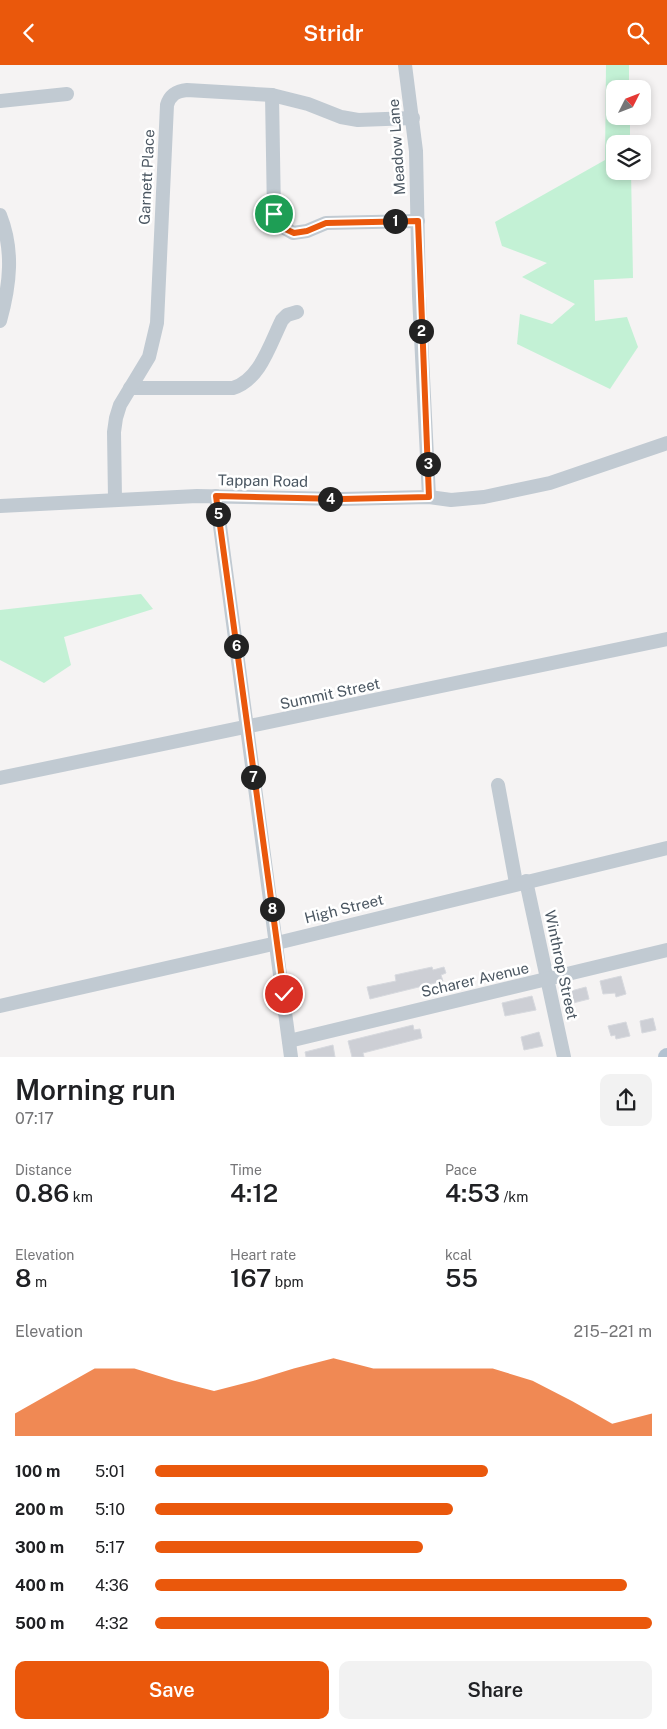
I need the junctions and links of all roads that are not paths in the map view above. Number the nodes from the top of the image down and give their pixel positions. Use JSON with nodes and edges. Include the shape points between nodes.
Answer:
{"nodes":[{"id":1,"x":405,"y":65,"type":"edge"},
{"id":2,"x":67,"y":94,"type":"dead end"},
{"id":3,"x":272,"y":95,"type":"junction"},
{"id":4,"x":0,"y":101,"type":"edge"},
{"id":5,"x":413,"y":117,"type":"junction"},
{"id":6,"x":0,"y":215,"type":"edge"},
{"id":7,"x":418,"y":221,"type":"junction"},
{"id":8,"x":5,"y":253,"type":"edge"},
{"id":9,"x":297,"y":313,"type":"dead end"},
{"id":10,"x":0,"y":321,"type":"edge"},
{"id":11,"x":130,"y":388,"type":"junction"},
{"id":12,"x":667,"y":443,"type":"edge"},
{"id":13,"x":216,"y":496,"type":"junction"},
{"id":14,"x":429,"y":497,"type":"junction"},
{"id":15,"x":115,"y":499,"type":"junction"},
{"id":16,"x":0,"y":506,"type":"edge"},
{"id":17,"x":667,"y":639,"type":"edge"},
{"id":18,"x":246,"y":728,"type":"junction"},
{"id":19,"x":0,"y":778,"type":"edge"},
{"id":20,"x":498,"y":785,"type":"dead end"},
{"id":21,"x":667,"y":848,"type":"edge"},
{"id":22,"x":521,"y":882,"type":"junction"},
{"id":23,"x":277,"y":943,"type":"junction"},
{"id":24,"x":667,"y":950,"type":"edge"},
{"id":25,"x":548,"y":979,"type":"junction"},
{"id":26,"x":0,"y":1006,"type":"edge"},
{"id":27,"x":290,"y":1041,"type":"junction"},
{"id":28,"x":291,"y":1057,"type":"edge"},
{"id":29,"x":564,"y":1057,"type":"edge"}],
"edges":[{"from":1,"to":5,"type":"street","name":"Meadow Lane"},
{"from":2,"to":4,"type":"street"},
{"from":3,"to":5,"type":"street","name":"Garnett Place","via":[[358,120]]},
{"from":3,"to":7,"type":"street","via":[[274,214],[281,227],[300,233],[326,223]]},
{"from":3,"to":11,"type":"street","name":"Garnett Place","via":[[187,90],[169,99],[157,323],[149,357]]},
{"from":5,"to":7,"type":"street","name":"Meadow Lane"},
{"from":6,"to":8,"type":"street"},
{"from":7,"to":14,"type":"street","name":"Meadow Lane"},
{"from":8,"to":10,"type":"street","via":[[10,278]]},
{"from":9,"to":11,"type":"street","via":[[282,320],[254,375],[241,386]]},
{"from":11,"to":15,"type":"street","name":"Garnett Place","via":[[120,405],[114,432]]},
{"from":12,"to":14,"type":"street","name":"Tappan Road","via":[[517,491],[451,500]]},
{"from":13,"to":14,"type":"street","name":"Tappan Road"},
{"from":13,"to":15,"type":"street","name":"Tappan Road"},
{"from":13,"to":18,"type":"street"},
{"from":15,"to":16,"type":"street","name":"Tappan Road"},
{"from":17,"to":18,"type":"street","name":"Summit Street"},
{"from":18,"to":19,"type":"street","name":"Summit Street"},
{"from":18,"to":23,"type":"street"},
{"from":20,"to":22,"type":"street","name":"Winthrop Street"},
{"from":21,"to":22,"type":"street","name":"High Street"},
{"from":22,"to":23,"type":"street","name":"High Street"},
{"from":22,"to":25,"type":"street","name":"Winthrop Street"},
{"from":23,"to":26,"type":"street","name":"High Street"},
{"from":23,"to":27,"type":"street"},
{"from":24,"to":25,"type":"street","name":"Scharer Avenue"},
{"from":25,"to":27,"type":"street","name":"Scharer Avenue"},
{"from":25,"to":29,"type":"street","name":"Winthrop Street"},
{"from":27,"to":28,"type":"street"}]}
